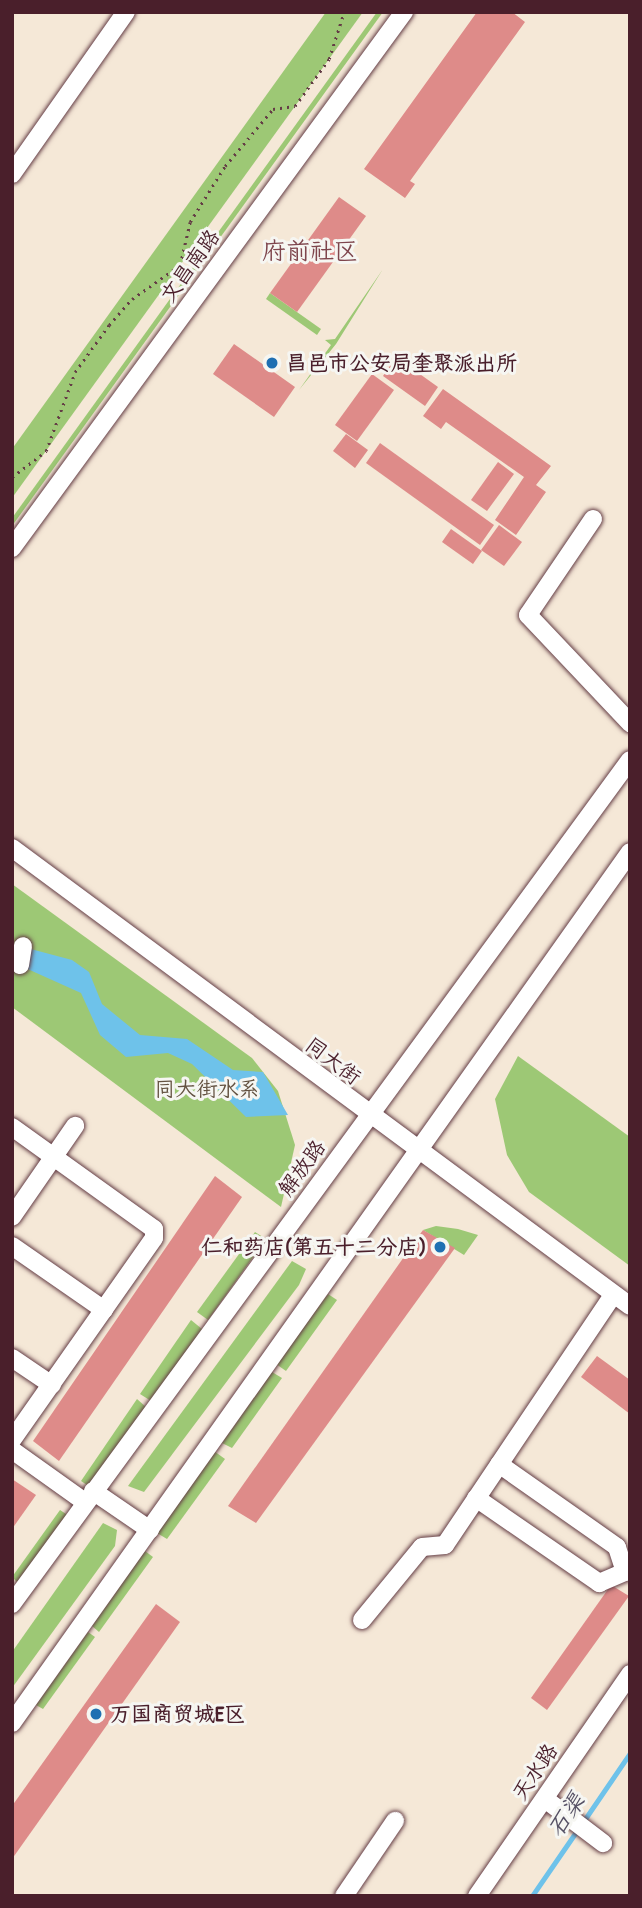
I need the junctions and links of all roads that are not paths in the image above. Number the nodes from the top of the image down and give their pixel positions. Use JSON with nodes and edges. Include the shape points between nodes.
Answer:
{"nodes":[{"id":1,"x":126,"y":12,"type":"edge"},
{"id":2,"x":404,"y":12,"type":"edge"},
{"id":3,"x":12,"y":174,"type":"edge"},
{"id":4,"x":593,"y":519,"type":"dead end"},
{"id":5,"x":12,"y":548,"type":"edge"},
{"id":6,"x":630,"y":723,"type":"edge"},
{"id":7,"x":630,"y":760,"type":"edge"},
{"id":8,"x":12,"y":848,"type":"edge"},
{"id":9,"x":630,"y":852,"type":"edge"},
{"id":10,"x":23,"y":946,"type":"dead end"},
{"id":11,"x":20,"y":965,"type":"dead end"},
{"id":12,"x":369,"y":1116,"type":"junction"},
{"id":13,"x":75,"y":1126,"type":"dead end"},
{"id":14,"x":12,"y":1127,"type":"edge"},
{"id":15,"x":415,"y":1151,"type":"junction"},
{"id":16,"x":53,"y":1156,"type":"junction"},
{"id":17,"x":12,"y":1217,"type":"edge"},
{"id":18,"x":12,"y":1246,"type":"edge"},
{"id":19,"x":613,"y":1295,"type":"junction"},
{"id":20,"x":630,"y":1306,"type":"edge"},
{"id":21,"x":104,"y":1310,"type":"junction"},
{"id":22,"x":12,"y":1358,"type":"edge"},
{"id":23,"x":52,"y":1385,"type":"junction"},
{"id":24,"x":12,"y":1440,"type":"edge"},
{"id":25,"x":12,"y":1450,"type":"edge"},
{"id":26,"x":499,"y":1464,"type":"junction"},
{"id":27,"x":89,"y":1496,"type":"junction"},
{"id":28,"x":476,"y":1498,"type":"junction"},
{"id":29,"x":150,"y":1531,"type":"junction"},
{"id":30,"x":628,"y":1574,"type":"edge"},
{"id":31,"x":12,"y":1604,"type":"edge"},
{"id":32,"x":362,"y":1620,"type":"dead end"},
{"id":33,"x":630,"y":1674,"type":"edge"},
{"id":34,"x":12,"y":1723,"type":"edge"},
{"id":35,"x":545,"y":1799,"type":"junction"},
{"id":36,"x":395,"y":1821,"type":"dead end"},
{"id":37,"x":603,"y":1843,"type":"dead end"},
{"id":38,"x":344,"y":1896,"type":"edge"},
{"id":39,"x":477,"y":1896,"type":"edge"}],
"edges":[{"from":1,"to":3,"type":"street"},
{"from":2,"to":5,"type":"street","name":"文昌南路"},
{"from":4,"to":6,"type":"street","via":[[528,615]]},
{"from":7,"to":12,"type":"street","name":"解放路"},
{"from":8,"to":12,"type":"street","name":"同大街"},
{"from":9,"to":15,"type":"street"},
{"from":10,"to":11,"type":"street"},
{"from":12,"to":15,"type":"street","name":"同大街"},
{"from":12,"to":27,"type":"street","name":"解放路"},
{"from":13,"to":16,"type":"street"},
{"from":14,"to":16,"type":"street"},
{"from":15,"to":19,"type":"street","name":"同大街"},
{"from":15,"to":29,"type":"street"},
{"from":16,"to":17,"type":"street"},
{"from":16,"to":21,"type":"street","via":[[153,1229],[155,1238]]},
{"from":18,"to":21,"type":"street"},
{"from":19,"to":20,"type":"street","name":"同大街"},
{"from":19,"to":26,"type":"street"},
{"from":21,"to":23,"type":"street"},
{"from":22,"to":23,"type":"street"},
{"from":23,"to":24,"type":"street"},
{"from":25,"to":27,"type":"street"},
{"from":26,"to":28,"type":"street"},
{"from":26,"to":30,"type":"street","via":[[617,1547]]},
{"from":27,"to":29,"type":"street"},
{"from":27,"to":31,"type":"street","name":"解放路"},
{"from":28,"to":30,"type":"street","via":[[599,1583]]},
{"from":28,"to":32,"type":"street","via":[[445,1545],[422,1547]]},
{"from":29,"to":34,"type":"street"},
{"from":33,"to":35,"type":"street","name":"天水路"},
{"from":35,"to":37,"type":"street"},
{"from":35,"to":39,"type":"street","name":"天水路"},
{"from":36,"to":38,"type":"street"}]}
